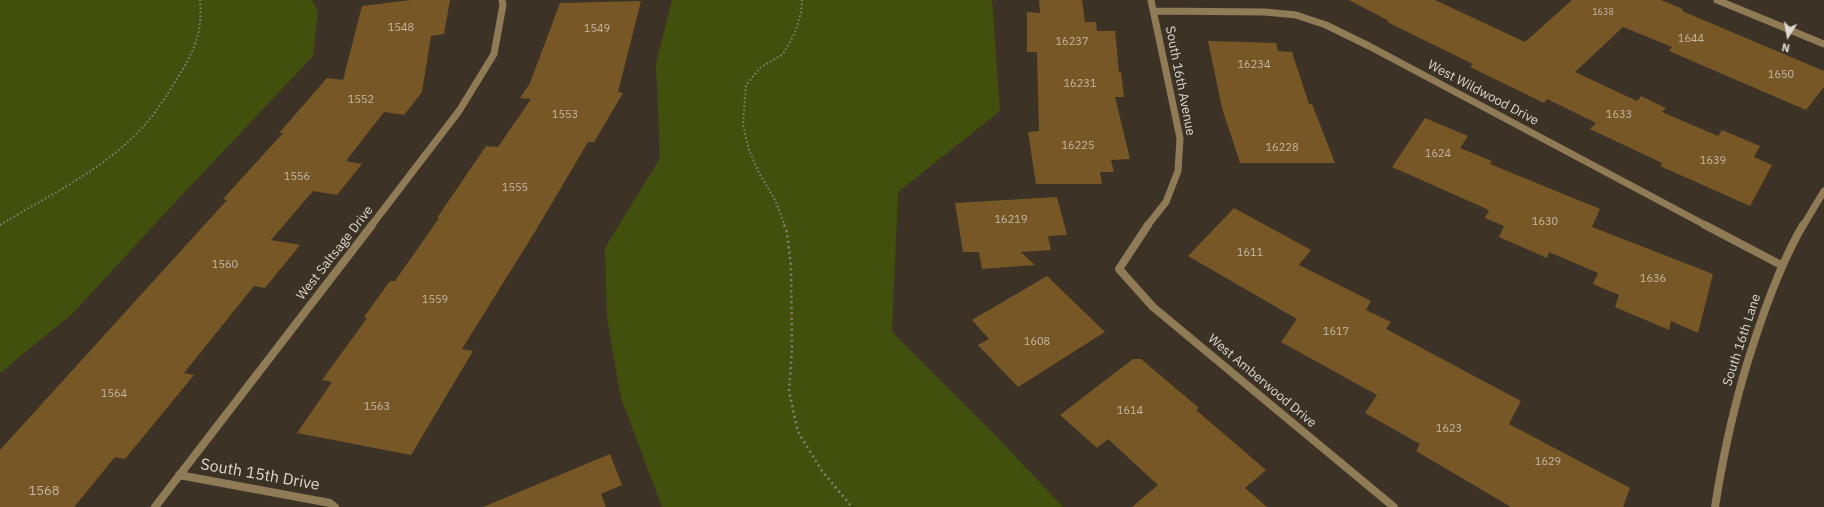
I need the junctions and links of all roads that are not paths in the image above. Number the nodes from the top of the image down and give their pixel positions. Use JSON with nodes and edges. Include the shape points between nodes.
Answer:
{"nodes":[{"id":1,"x":502,"y":0,"type":"edge"},
{"id":2,"x":1152,"y":0,"type":"edge"},
{"id":3,"x":1717,"y":0,"type":"edge"},
{"id":4,"x":1154,"y":11,"type":"junction"},
{"id":5,"x":1824,"y":44,"type":"edge"},
{"id":6,"x":1824,"y":191,"type":"edge"},
{"id":7,"x":1781,"y":265,"type":"junction"},
{"id":8,"x":1119,"y":269,"type":"joint"},
{"id":9,"x":178,"y":476,"type":"junction"},
{"id":10,"x":155,"y":507,"type":"edge"},
{"id":11,"x":335,"y":507,"type":"edge"},
{"id":12,"x":1394,"y":507,"type":"edge"},
{"id":13,"x":1715,"y":507,"type":"edge"}],
"edges":[{"from":1,"to":9,"type":"street","name":"West Saltsage Drive","via":[[494,54],[459,111]]},
{"from":2,"to":4,"type":"street","name":"South 16th Avenue"},
{"from":3,"to":5,"type":"street"},
{"from":4,"to":7,"type":"street","name":"West Wildwood Drive","via":[[1273,13],[1296,15],[1326,25],[1376,49]]},
{"from":4,"to":8,"type":"street","name":"South 16th Avenue","via":[[1180,138],[1178,170],[1166,202],[1141,233]]},
{"from":6,"to":7,"type":"street","name":"South 16th Lane"},
{"from":7,"to":13,"type":"street","name":"South 16th Lane","via":[[1742,378],[1724,449]]},
{"from":8,"to":12,"type":"street","name":"West Amberwood Drive","via":[[1152,307]]},
{"from":9,"to":10,"type":"street","name":"West Saltsage Drive"},
{"from":9,"to":11,"type":"street","name":"South 15th Drive"}]}
